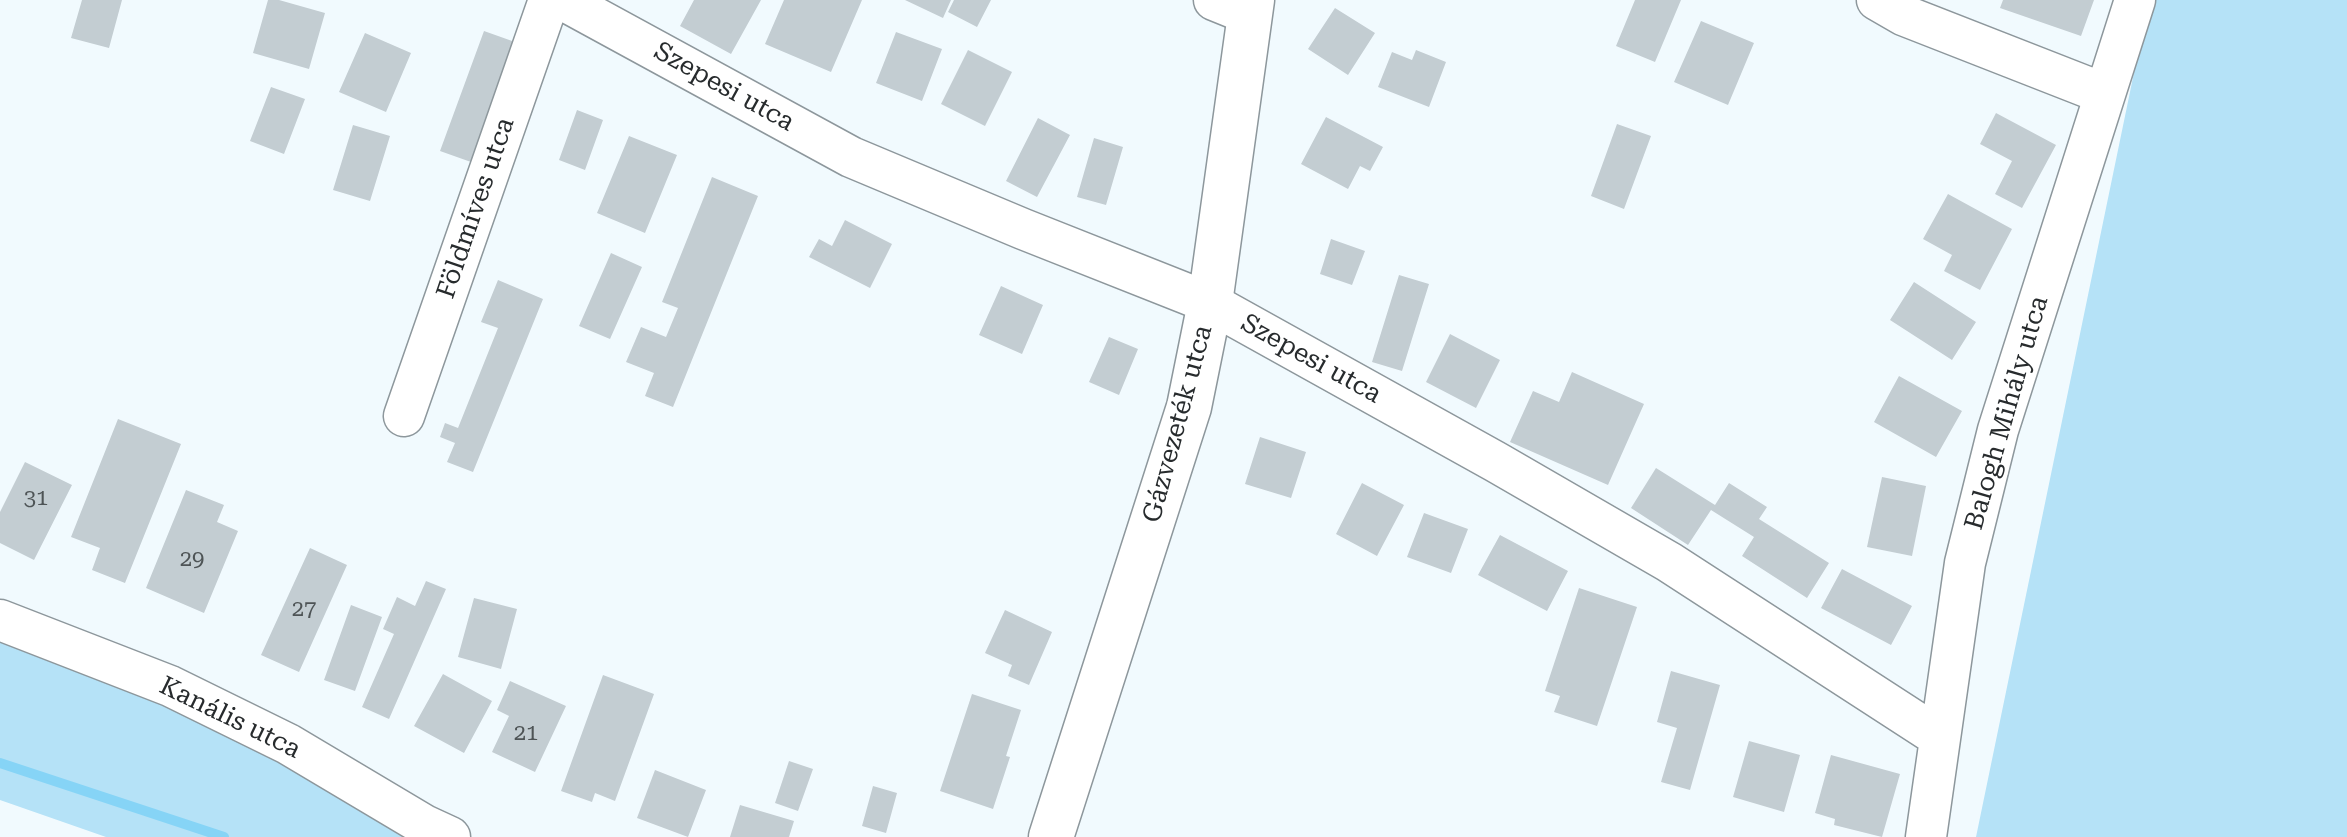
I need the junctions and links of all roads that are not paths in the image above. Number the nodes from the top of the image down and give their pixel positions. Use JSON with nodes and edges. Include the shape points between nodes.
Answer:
{"nodes":[{"id":1,"x":549,"y":0,"type":"edge"},
{"id":2,"x":563,"y":0,"type":"edge"},
{"id":3,"x":1877,"y":0,"type":"edge"},
{"id":4,"x":2135,"y":0,"type":"edge"},
{"id":5,"x":1239,"y":5,"type":"edge"},
{"id":6,"x":2105,"y":94,"type":"junction"},
{"id":7,"x":1210,"y":303,"type":"junction"},
{"id":8,"x":404,"y":416,"type":"dead end"},
{"id":9,"x":0,"y":620,"type":"edge"},
{"id":10,"x":1939,"y":737,"type":"junction"},
{"id":11,"x":450,"y":837,"type":"edge"},
{"id":12,"x":1051,"y":837,"type":"edge"},
{"id":13,"x":1926,"y":837,"type":"edge"}],
"edges":[{"from":1,"to":8,"type":"street","name":"Földmíves utca"},
{"from":2,"to":7,"type":"street","name":"Szepesi utca","via":[[851,157]]},
{"from":3,"to":6,"type":"street"},
{"from":4,"to":6,"type":"street","name":"Balogh Mihály utca"},
{"from":5,"to":7,"type":"street","name":"Gázvezeték utca"},
{"from":6,"to":10,"type":"street","name":"Balogh Mihály utca","via":[[1995,445],[1965,563]]},
{"from":7,"to":10,"type":"street","name":"Szepesi utca","via":[[1669,562]]},
{"from":7,"to":12,"type":"street","name":"Gázvezeték utca","via":[[1189,407]]},
{"from":9,"to":11,"type":"street","name":"Kanális utca","via":[[170,686],[288,744]]},
{"from":10,"to":13,"type":"street","name":"Balogh Mihály utca"}]}
